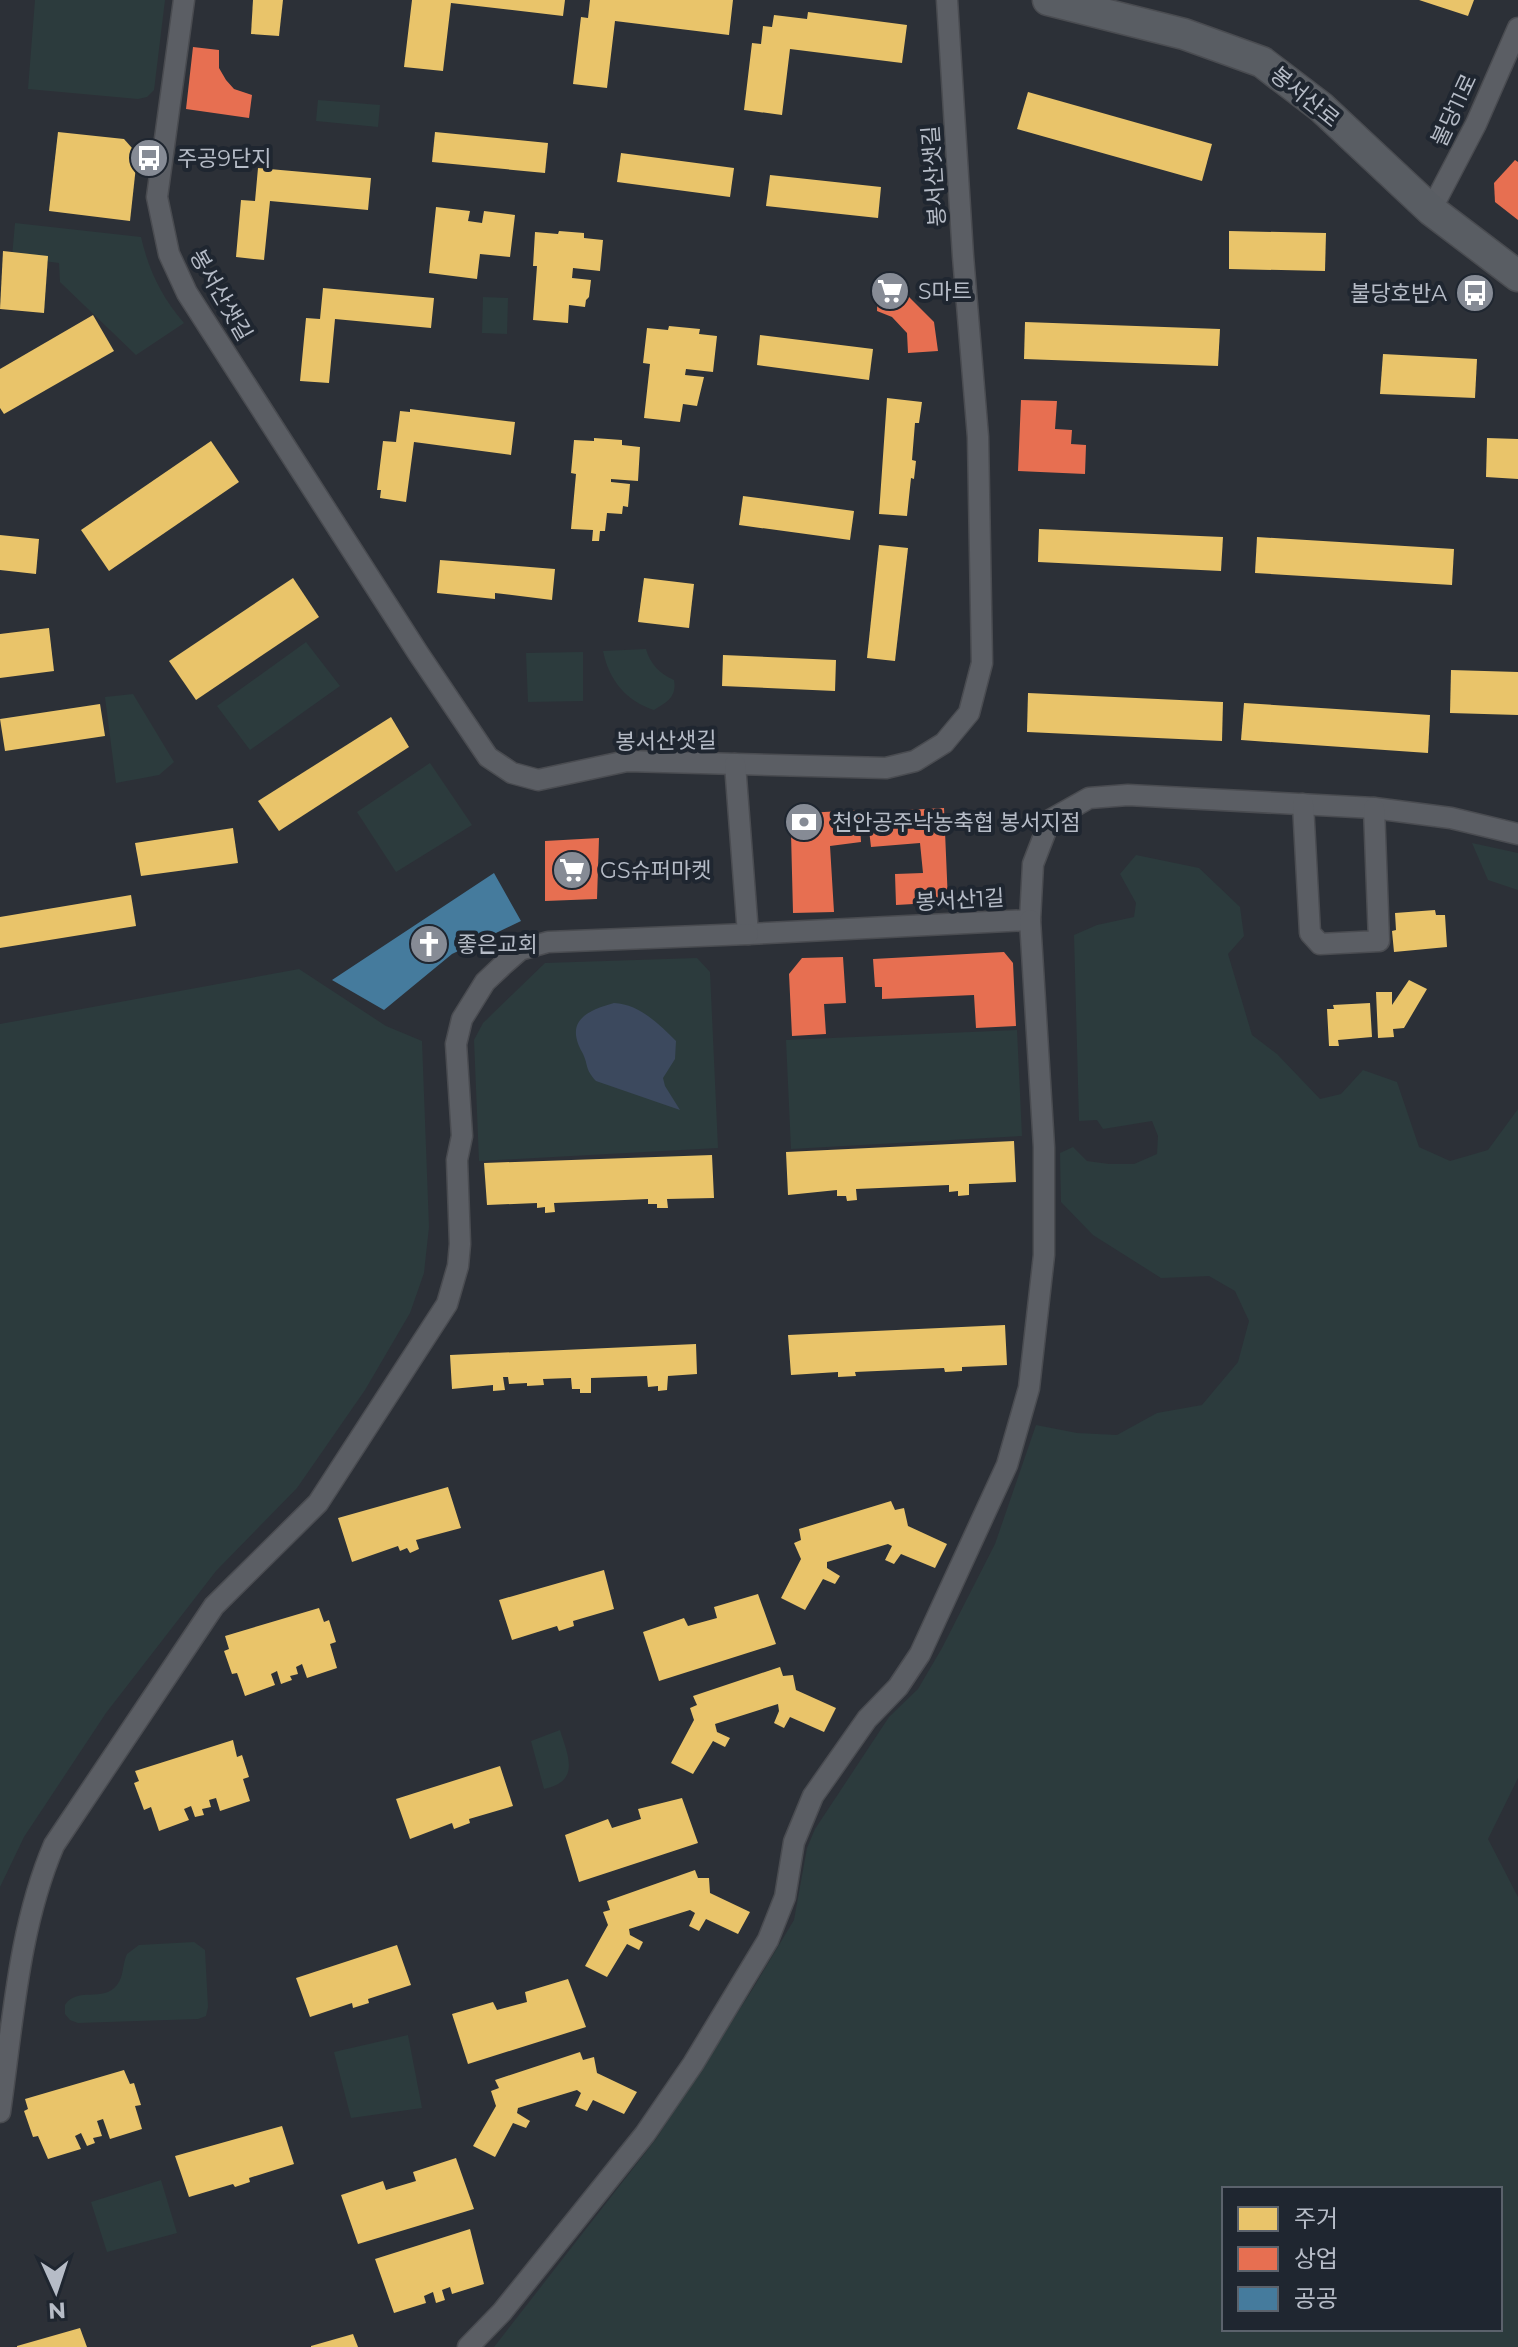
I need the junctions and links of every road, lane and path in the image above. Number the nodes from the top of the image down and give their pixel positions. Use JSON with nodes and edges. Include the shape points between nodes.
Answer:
{"nodes":[{"id":1,"x":184,"y":0,"type":"edge"},
{"id":2,"x":947,"y":0,"type":"edge"},
{"id":3,"x":1048,"y":0,"type":"edge"},
{"id":4,"x":1094,"y":0,"type":"edge"},
{"id":5,"x":1518,"y":28,"type":"edge"},
{"id":6,"x":1435,"y":202,"type":"junction"},
{"id":7,"x":1518,"y":260,"type":"edge"},
{"id":8,"x":1518,"y":276,"type":"edge"},
{"id":9,"x":735,"y":764,"type":"junction"},
{"id":10,"x":1303,"y":804,"type":"junction"},
{"id":11,"x":1374,"y":808,"type":"junction"},
{"id":12,"x":1518,"y":834,"type":"edge"},
{"id":13,"x":1030,"y":920,"type":"junction"},
{"id":14,"x":748,"y":934,"type":"junction"},
{"id":15,"x":0,"y":2112,"type":"edge"},
{"id":16,"x":468,"y":2347,"type":"edge"}],
"edges":[{"from":1,"to":9,"type":"street","name":"봉서산샛길","via":[[157,197],[169,254],[187,293],[488,757],[512,773],[538,780],[627,761]]},
{"from":2,"to":9,"type":"street","name":"봉서산샛길","via":[[978,437],[982,663],[969,713],[944,743],[915,761],[886,768]]},
{"from":3,"to":6,"type":"street","name":"봉서산로","via":[[1184,34],[1262,62]]},
{"from":4,"to":6,"type":"street","name":"봉서산로","via":[[1185,23],[1269,53],[1330,97]]},
{"from":5,"to":6,"type":"street","name":"불당11로"},
{"from":6,"to":7,"type":"street","name":"봉서산로"},
{"from":6,"to":8,"type":"street","name":"봉서산로"},
{"from":9,"to":14,"type":"street"},
{"from":10,"to":11,"type":"street","name":"봉서산1길"},
{"from":10,"to":11,"type":"street","via":[[1310,933],[1320,944],[1379,941]]},
{"from":10,"to":13,"type":"street","name":"봉서산1길","via":[[1128,795],[1089,798],[1050,820],[1033,864]]},
{"from":11,"to":12,"type":"street","name":"봉서산1길"},
{"from":13,"to":14,"type":"street","name":"봉서산1길"},
{"from":13,"to":16,"type":"street","via":[[1044,1147],[1044,1255],[1029,1388],[1007,1465],[920,1654],[813,1796],[794,1842],[785,1897],[768,1940],[693,2064],[645,2134]]},
{"from":14,"to":15,"type":"street","name":"봉서산1길","via":[[548,942],[520,950],[485,982],[462,1019],[456,1044],[462,1136],[457,1160],[460,1244],[447,1304],[318,1503],[214,1606],[54,1845],[26,1929]]}]}
